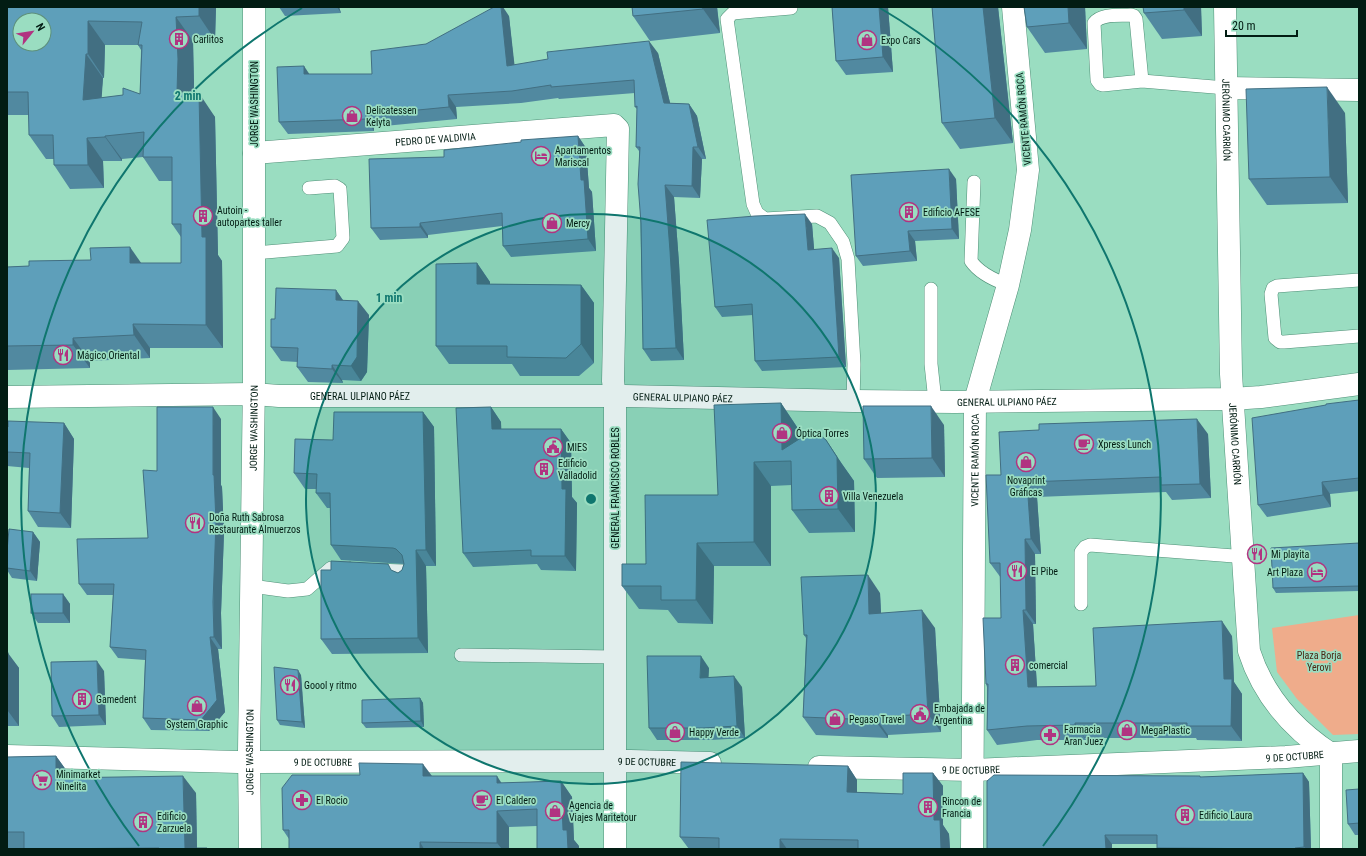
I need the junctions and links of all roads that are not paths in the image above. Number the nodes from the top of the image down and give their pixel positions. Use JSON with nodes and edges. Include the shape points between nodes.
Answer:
{"nodes":[{"id":1,"x":254,"y":7,"type":"edge"},
{"id":2,"x":1013,"y":7,"type":"edge"},
{"id":3,"x":1224,"y":7,"type":"edge"},
{"id":4,"x":791,"y":8,"type":"edge"},
{"id":5,"x":1142,"y":81,"type":"junction"},
{"id":6,"x":1226,"y":88,"type":"junction"},
{"id":7,"x":1359,"y":90,"type":"edge"},
{"id":8,"x":616,"y":127,"type":"joint"},
{"id":9,"x":254,"y":153,"type":"junction"},
{"id":10,"x":974,"y":182,"type":"dead end"},
{"id":11,"x":309,"y":188,"type":"dead end"},
{"id":12,"x":254,"y":253,"type":"junction"},
{"id":13,"x":1359,"y":280,"type":"edge"},
{"id":14,"x":1008,"y":285,"type":"junction"},
{"id":15,"x":931,"y":289,"type":"dead end"},
{"id":16,"x":1359,"y":336,"type":"edge"},
{"id":17,"x":1359,"y":384,"type":"edge"},
{"id":18,"x":253,"y":394,"type":"junction"},
{"id":19,"x":7,"y":397,"type":"edge"},
{"id":20,"x":615,"y":397,"type":"junction"},
{"id":21,"x":1232,"y":399,"type":"junction"},
{"id":22,"x":853,"y":401,"type":"junction"},
{"id":23,"x":933,"y":402,"type":"junction"},
{"id":24,"x":975,"y":402,"type":"junction"},
{"id":25,"x":1242,"y":555,"type":"junction"},
{"id":26,"x":407,"y":580,"type":"edge"},
{"id":27,"x":251,"y":586,"type":"junction"},
{"id":28,"x":1081,"y":604,"type":"dead end"},
{"id":29,"x":461,"y":655,"type":"dead end"},
{"id":30,"x":615,"y":657,"type":"junction"},
{"id":31,"x":1359,"y":752,"type":"edge"},
{"id":32,"x":1331,"y":754,"type":"junction"},
{"id":33,"x":7,"y":756,"type":"edge"},
{"id":34,"x":615,"y":761,"type":"junction"},
{"id":35,"x":249,"y":762,"type":"junction"},
{"id":36,"x":733,"y":764,"type":"edge"},
{"id":37,"x":796,"y":766,"type":"edge"},
{"id":38,"x":972,"y":770,"type":"junction"},
{"id":39,"x":250,"y":849,"type":"edge"},
{"id":40,"x":615,"y":849,"type":"edge"},
{"id":41,"x":972,"y":849,"type":"edge"},
{"id":42,"x":1331,"y":849,"type":"edge"}],
"edges":[{"from":1,"to":9,"type":"street","name":"JORGE WASHINGTON"},
{"from":2,"to":14,"type":"street","name":"VICENTE RAMÓN ROCA","via":[[1028,170],[1020,230]]},
{"from":3,"to":6,"type":"street","name":"JERÓNIMO CARRIÓN"},
{"from":4,"to":22,"type":"lane","via":[[733,13],[727,19],[753,204],[757,213],[765,219],[816,216],[830,223],[843,242],[848,259],[854,364]]},
{"from":5,"to":5,"type":"lane","via":[[1134,16],[1101,17],[1096,20],[1094,30],[1097,80],[1100,84]]},
{"from":5,"to":6,"type":"lane"},
{"from":6,"to":7,"type":"street"},
{"from":6,"to":21,"type":"street","name":"JERÓNIMO CARRIÓN"},
{"from":8,"to":9,"type":"street","name":"PEDRO DE VALDIVIA","via":[[614,125]]},
{"from":8,"to":20,"type":"street","name":"GENERAL FRANCISCO ROBLES","via":[[618,129],[613,381]]},
{"from":9,"to":12,"type":"street","name":"JORGE WASHINGTON"},
{"from":10,"to":14,"type":"lane","via":[[971,261],[976,268]]},
{"from":11,"to":12,"type":"lane","via":[[335,186],[340,189],[343,238],[337,246]]},
{"from":12,"to":18,"type":"street","name":"JORGE WASHINGTON"},
{"from":13,"to":16,"type":"lane","via":[[1277,286],[1271,294],[1276,338],[1280,342]]},
{"from":14,"to":24,"type":"street","name":"VICENTE RAMÓN ROCA"},
{"from":15,"to":23,"type":"lane"},
{"from":17,"to":21,"type":"street","name":"GENERAL ULPIANO PÁEZ"},
{"from":18,"to":19,"type":"street","name":"GENERAL ULPIANO PÁEZ"},
{"from":18,"to":20,"type":"street","name":"GENERAL ULPIANO PÁEZ"},
{"from":18,"to":27,"type":"street","name":"JORGE WASHINGTON"},
{"from":20,"to":22,"type":"street","name":"GENERAL ULPIANO PÁEZ"},
{"from":20,"to":30,"type":"street","name":"GENERAL FRANCISCO ROBLES"},
{"from":21,"to":24,"type":"street","name":"GENERAL ULPIANO PÁEZ"},
{"from":21,"to":25,"type":"street","name":"JERÓNIMO CARRIÓN"},
{"from":22,"to":23,"type":"street","name":"GENERAL ULPIANO PÁEZ"},
{"from":23,"to":24,"type":"street","name":"GENERAL ULPIANO PÁEZ"},
{"from":24,"to":38,"type":"street","name":"VICENTE RAMÓN ROCA"},
{"from":25,"to":28,"type":"lane","via":[[1090,545],[1081,552]]},
{"from":25,"to":32,"type":"street","name":"JERÓNIMO CARRIÓN","via":[[1249,651],[1254,668],[1270,695],[1290,720],[1315,744]]},
{"from":26,"to":27,"type":"lane","via":[[403,571],[331,568],[307,589],[288,591]]},
{"from":27,"to":35,"type":"street","name":"JORGE WASHINGTON"},
{"from":29,"to":30,"type":"lane"},
{"from":30,"to":34,"type":"street","name":"GENERAL FRANCISCO ROBLES"},
{"from":31,"to":32,"type":"street","name":"9 DE OCTUBRE"},
{"from":32,"to":38,"type":"street","name":"9 DE OCTUBRE"},
{"from":32,"to":42,"type":"street"},
{"from":33,"to":35,"type":"street","name":"9 DE OCTUBRE"},
{"from":34,"to":35,"type":"street","name":"9 DE OCTUBRE"},
{"from":34,"to":36,"type":"street","name":"9 DE OCTUBRE"},
{"from":34,"to":40,"type":"street","name":"GENERAL FRANCISCO ROBLES"},
{"from":35,"to":39,"type":"street","name":"JORGE WASHINGTON"},
{"from":37,"to":38,"type":"street","name":"9 DE OCTUBRE"},
{"from":38,"to":41,"type":"street","name":"VICENTE RAMÓN ROCA"}]}
